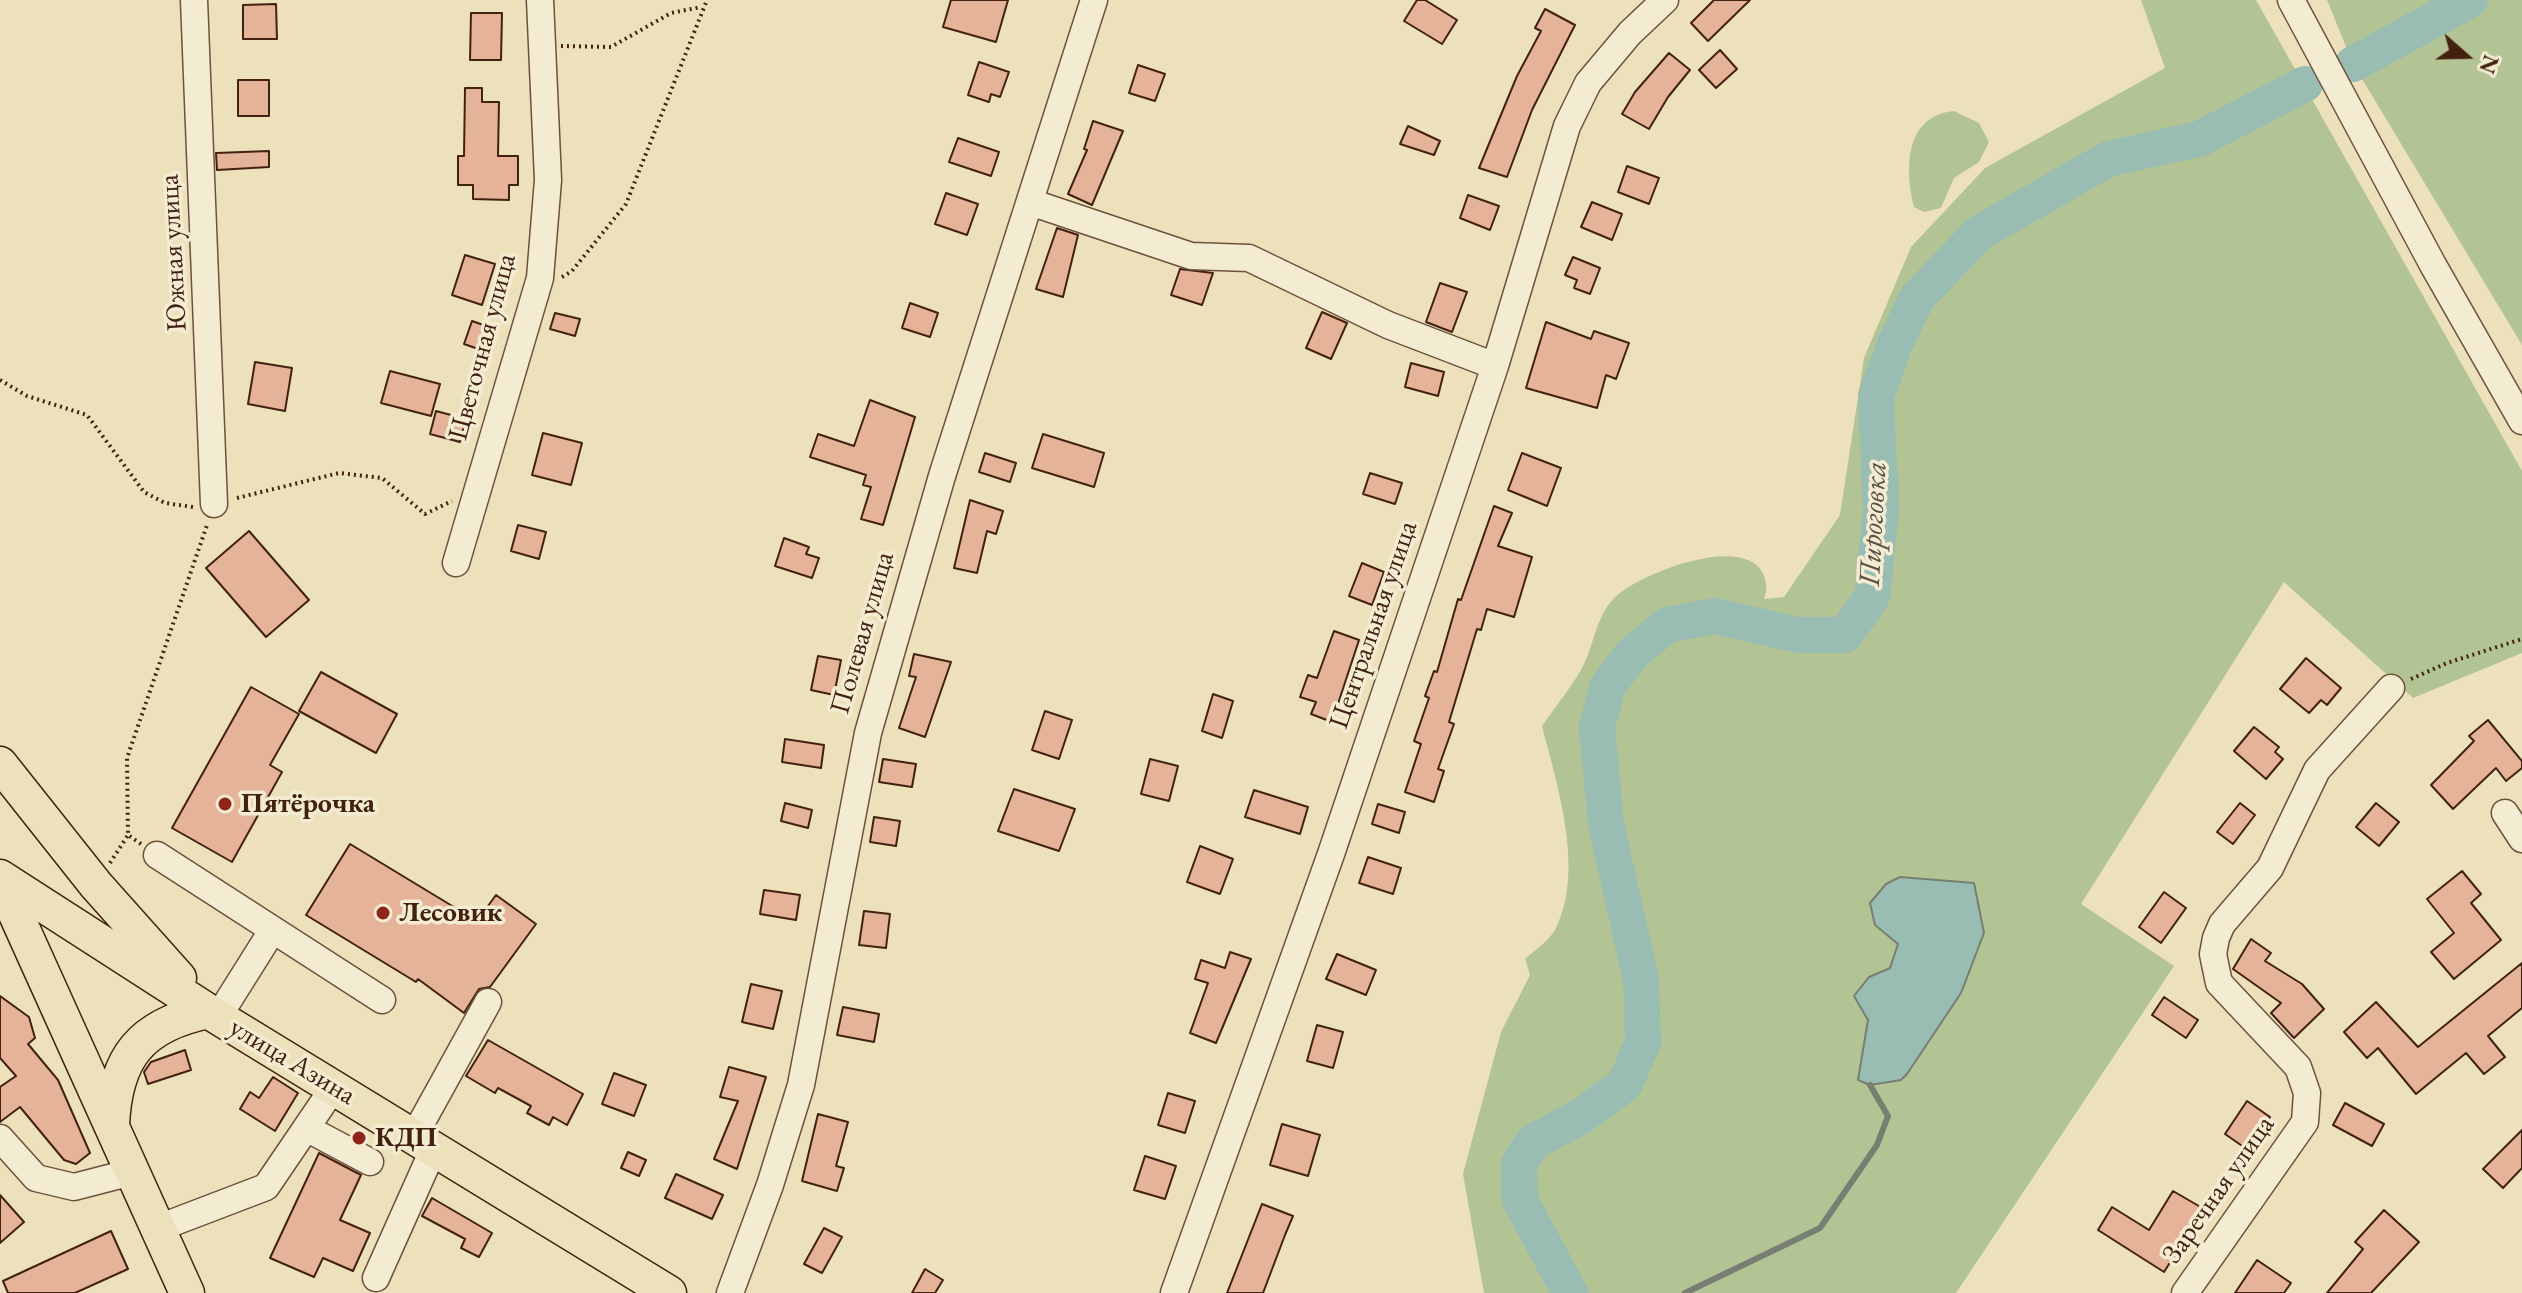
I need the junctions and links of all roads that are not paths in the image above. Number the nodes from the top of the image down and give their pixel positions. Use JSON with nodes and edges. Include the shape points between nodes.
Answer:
{"nodes":[{"id":1,"x":194,"y":0,"type":"edge"},
{"id":2,"x":540,"y":0,"type":"edge"},
{"id":3,"x":1094,"y":0,"type":"edge"},
{"id":4,"x":1665,"y":0,"type":"edge"},
{"id":5,"x":2291,"y":0,"type":"edge"},
{"id":6,"x":1030,"y":202,"type":"junction"},
{"id":7,"x":1495,"y":366,"type":"junction"},
{"id":8,"x":2522,"y":421,"type":"edge"},
{"id":9,"x":214,"y":504,"type":"road end"},
{"id":10,"x":456,"y":563,"type":"dead end"},
{"id":11,"x":2391,"y":688,"type":"road end"},
{"id":12,"x":0,"y":764,"type":"edge"},
{"id":13,"x":2505,"y":813,"type":"dead end"},
{"id":14,"x":2522,"y":839,"type":"edge"},
{"id":15,"x":157,"y":855,"type":"road end"},
{"id":16,"x":0,"y":878,"type":"edge"},
{"id":17,"x":272,"y":931,"type":"junction"},
{"id":18,"x":382,"y":1000,"type":"dead end"},
{"id":19,"x":488,"y":1002,"type":"dead end"},
{"id":20,"x":213,"y":1014,"type":"junction"},
{"id":21,"x":334,"y":1087,"type":"junction"},
{"id":22,"x":112,"y":1125,"type":"junction"},
{"id":23,"x":306,"y":1128,"type":"junction"},
{"id":24,"x":0,"y":1138,"type":"edge"},
{"id":25,"x":424,"y":1142,"type":"junction"},
{"id":26,"x":370,"y":1162,"type":"dead end"},
{"id":27,"x":132,"y":1172,"type":"junction"},
{"id":28,"x":156,"y":1229,"type":"junction"},
{"id":29,"x":376,"y":1278,"type":"dead end"},
{"id":30,"x":657,"y":1290,"type":"edge"},
{"id":31,"x":187,"y":1293,"type":"edge"},
{"id":32,"x":730,"y":1293,"type":"edge"},
{"id":33,"x":1174,"y":1293,"type":"edge"},
{"id":34,"x":2185,"y":1293,"type":"edge"}],
"edges":[{"from":1,"to":9,"type":"street","name":"Южная улица"},
{"from":2,"to":10,"type":"street","name":"Цветочная улица","via":[[548,180],[540,278]]},
{"from":3,"to":6,"type":"street","name":"Полевая улица"},
{"from":4,"to":7,"type":"street","name":"Центральная улица","via":[[1588,83],[1567,126]]},
{"from":5,"to":8,"type":"street"},
{"from":6,"to":7,"type":"street","via":[[1191,256],[1249,258],[1388,325]]},
{"from":6,"to":32,"type":"street","name":"Полевая улица","via":[[942,476],[868,733],[801,1085]]},
{"from":7,"to":33,"type":"street","name":"Центральная улица","via":[[1331,854]]},
{"from":11,"to":34,"type":"street","name":"Заречная улица","via":[[2317,770],[2270,868],[2216,938],[2213,954],[2219,983],[2298,1067],[2308,1105],[2297,1137]]},
{"from":12,"to":20,"type":"main road","via":[[96,885]]},
{"from":13,"to":14,"type":"street"},
{"from":15,"to":17,"type":"street"},
{"from":16,"to":20,"type":"main road","name":"улица Азина"},
{"from":16,"to":22,"type":"main road"},
{"from":17,"to":18,"type":"street"},
{"from":17,"to":20,"type":"street"},
{"from":19,"to":25,"type":"street"},
{"from":20,"to":21,"type":"main road","name":"улица Азина"},
{"from":20,"to":22,"type":"main road","via":[[176,1018],[147,1035],[125,1060],[113,1092]]},
{"from":21,"to":23,"type":"street"},
{"from":21,"to":25,"type":"main road","name":"улица Азина"},
{"from":22,"to":27,"type":"main road"},
{"from":23,"to":26,"type":"street"},
{"from":23,"to":28,"type":"street","via":[[266,1187]]},
{"from":24,"to":27,"type":"street","via":[[36,1178],[74,1187]]},
{"from":25,"to":29,"type":"street"},
{"from":25,"to":30,"type":"main road","name":"улица Азина"},
{"from":27,"to":28,"type":"main road"},
{"from":28,"to":31,"type":"main road"}]}
